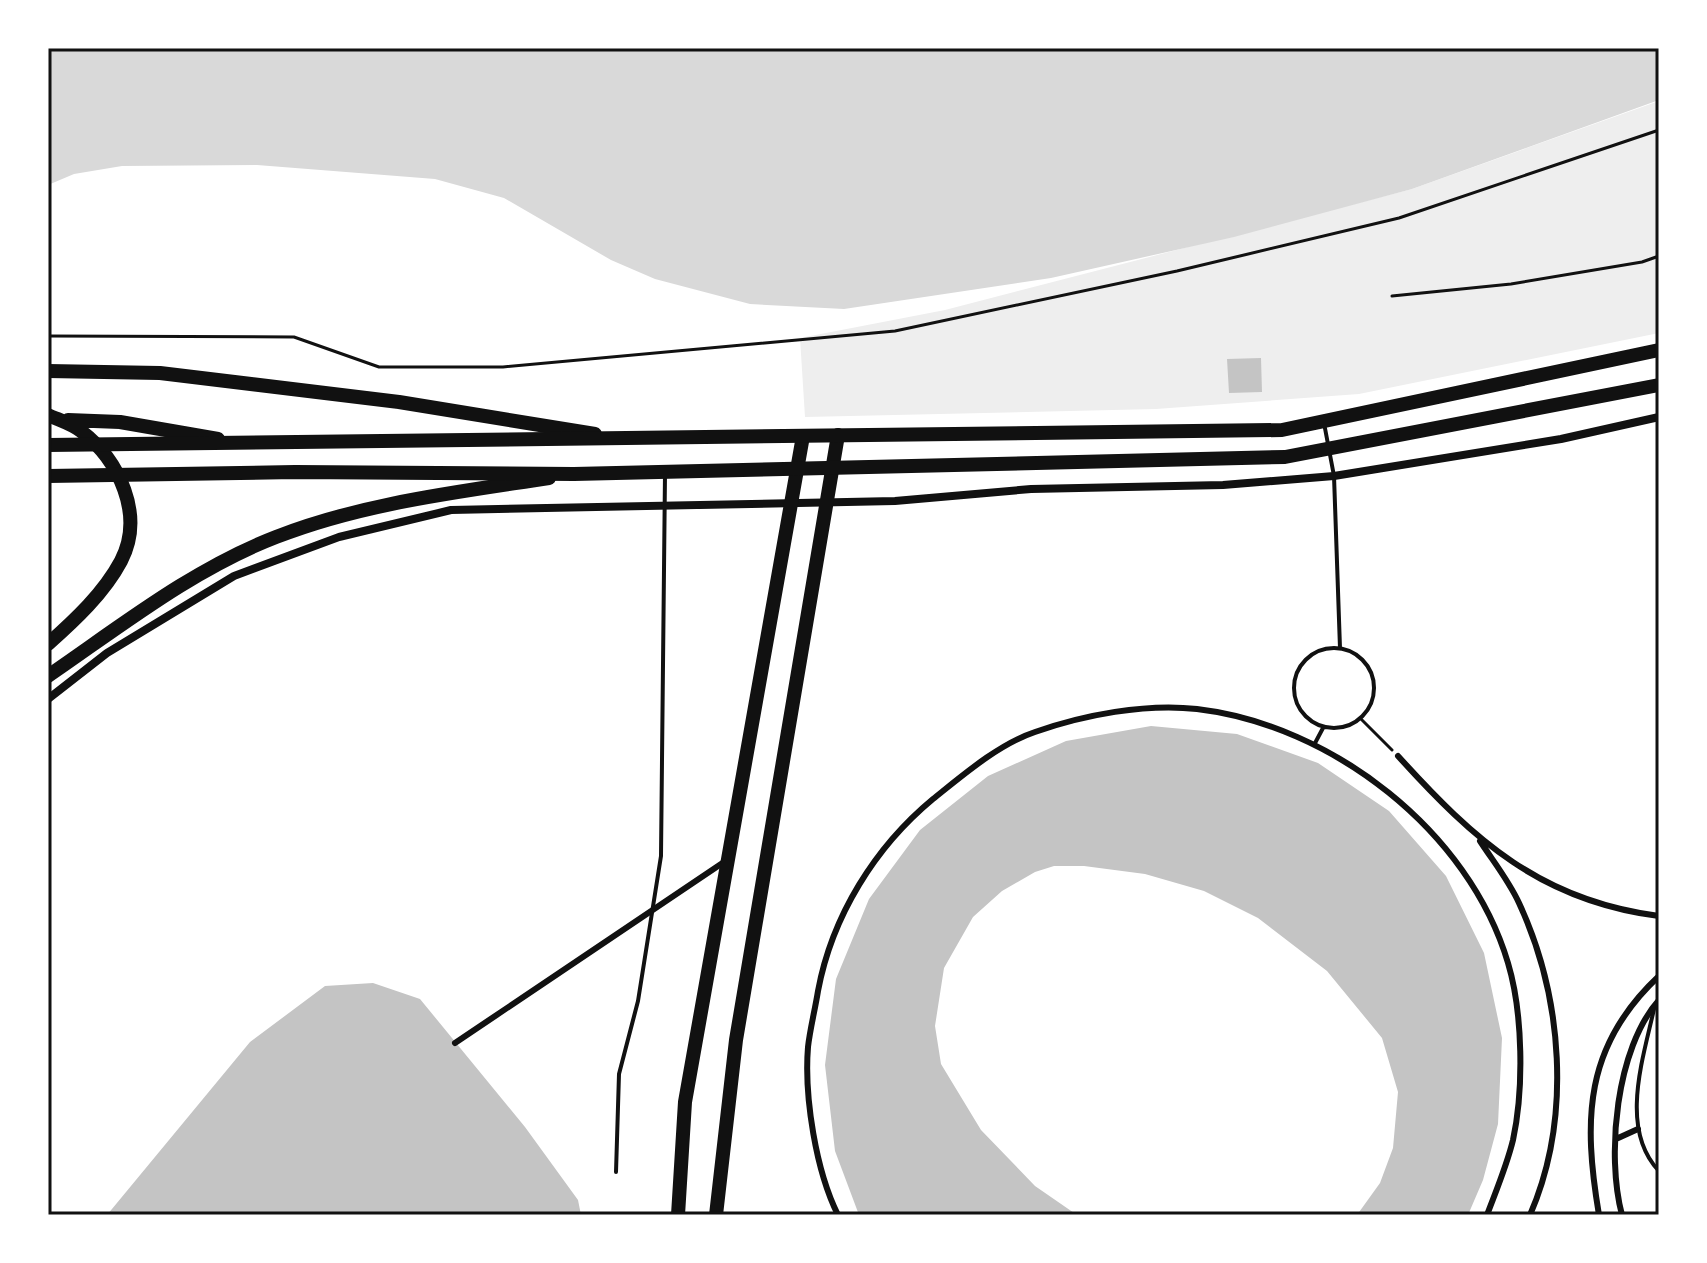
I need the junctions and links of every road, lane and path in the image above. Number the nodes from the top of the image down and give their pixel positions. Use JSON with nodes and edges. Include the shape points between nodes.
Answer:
{"nodes":[{"id":1,"x":1659,"y":130,"type":"edge"},
{"id":2,"x":1659,"y":256,"type":"edge"},
{"id":3,"x":1392,"y":296,"type":"dead end"},
{"id":4,"x":48,"y":336,"type":"edge"},
{"id":5,"x":1659,"y":350,"type":"edge"},
{"id":6,"x":48,"y":371,"type":"edge"},
{"id":7,"x":1659,"y":385,"type":"edge"},
{"id":8,"x":48,"y":417,"type":"edge"},
{"id":9,"x":1659,"y":417,"type":"edge"},
{"id":10,"x":1324,"y":421,"type":"junction"},
{"id":11,"x":838,"y":435,"type":"junction"},
{"id":12,"x":803,"y":436,"type":"junction"},
{"id":13,"x":619,"y":438,"type":"junction"},
{"id":14,"x":242,"y":444,"type":"junction"},
{"id":15,"x":48,"y":445,"type":"edge"},
{"id":16,"x":1330,"y":448,"type":"junction"},
{"id":17,"x":834,"y":466,"type":"junction"},
{"id":18,"x":797,"y":467,"type":"junction"},
{"id":19,"x":665,"y":471,"type":"junction"},
{"id":20,"x":574,"y":474,"type":"junction"},
{"id":21,"x":48,"y":476,"type":"edge"},
{"id":22,"x":1334,"y":476,"type":"junction"},
{"id":23,"x":790,"y":502,"type":"junction"},
{"id":24,"x":827,"y":502,"type":"junction"},
{"id":25,"x":664,"y":505,"type":"junction"},
{"id":26,"x":48,"y":644,"type":"edge"},
{"id":27,"x":1340,"y":648,"type":"junction"},
{"id":28,"x":48,"y":676,"type":"edge"},
{"id":29,"x":48,"y":699,"type":"edge"},
{"id":30,"x":1361,"y":719,"type":"junction"},
{"id":31,"x":1323,"y":728,"type":"junction"},
{"id":32,"x":1314,"y":745,"type":"junction"},
{"id":33,"x":1398,"y":756,"type":"joint"},
{"id":34,"x":1480,"y":841,"type":"junction"},
{"id":35,"x":727,"y":860,"type":"junction"},
{"id":36,"x":653,"y":909,"type":"junction"},
{"id":37,"x":1659,"y":916,"type":"edge"},
{"id":38,"x":1659,"y":976,"type":"edge"},
{"id":39,"x":1657,"y":1002,"type":"edge"},
{"id":40,"x":455,"y":1043,"type":"dead end"},
{"id":41,"x":1638,"y":1129,"type":"junction"},
{"id":42,"x":1616,"y":1139,"type":"junction"},
{"id":43,"x":1659,"y":1171,"type":"edge"},
{"id":44,"x":616,"y":1172,"type":"dead end"},
{"id":45,"x":678,"y":1215,"type":"edge"},
{"id":46,"x":716,"y":1215,"type":"edge"},
{"id":47,"x":838,"y":1215,"type":"edge"},
{"id":48,"x":1487,"y":1215,"type":"edge"},
{"id":49,"x":1530,"y":1215,"type":"edge"},
{"id":50,"x":1598,"y":1215,"type":"edge"},
{"id":51,"x":1622,"y":1215,"type":"edge"}],
"edges":[{"from":1,"to":4,"type":"path","via":[[1399,218],[895,331],[472,367],[379,367],[294,337]]},
{"from":2,"to":3,"type":"path","via":[[1511,284]]},
{"from":5,"to":10,"type":"main road"},
{"from":6,"to":13,"type":"main road","via":[[160,373],[399,402]]},
{"from":7,"to":16,"type":"main road"},
{"from":8,"to":14,"type":"main road","via":[[120,422]]},
{"from":8,"to":26,"type":"main road","via":[[79,429],[104,452],[126,491],[130,522],[122,558],[103,590]]},
{"from":9,"to":22,"type":"street","via":[[1561,439]]},
{"from":10,"to":11,"type":"main road","via":[[1282,430]]},
{"from":10,"to":16,"type":"lane"},
{"from":11,"to":12,"type":"main road"},
{"from":11,"to":17,"type":"main road"},
{"from":12,"to":13,"type":"main road"},
{"from":12,"to":18,"type":"main road"},
{"from":13,"to":14,"type":"main road"},
{"from":14,"to":15,"type":"main road"},
{"from":16,"to":17,"type":"main road","via":[[1285,457]]},
{"from":16,"to":22,"type":"lane"},
{"from":17,"to":18,"type":"main road"},
{"from":17,"to":24,"type":"main road"},
{"from":18,"to":19,"type":"main road"},
{"from":18,"to":23,"type":"main road"},
{"from":19,"to":20,"type":"main road"},
{"from":19,"to":25,"type":"lane"},
{"from":20,"to":21,"type":"main road"},
{"from":20,"to":28,"type":"main road","via":[[360,510],[275,537],[176,587]]},
{"from":22,"to":24,"type":"street"},
{"from":22,"to":27,"type":"lane"},
{"from":23,"to":24,"type":"street"},
{"from":23,"to":25,"type":"street"},
{"from":23,"to":35,"type":"main road"},
{"from":24,"to":46,"type":"main road","via":[[736,1040]]},
{"from":25,"to":29,"type":"street","via":[[451,510],[339,537],[224,582],[119,646]]},
{"from":25,"to":36,"type":"lane","via":[[661,856]]},
{"from":27,"to":30,"type":"lane","via":[[1363,660],[1374,683],[1374,697]]},
{"from":27,"to":31,"type":"lane","via":[[1327,648],[1303,662],[1293,687],[1301,713]]},
{"from":30,"to":31,"type":"lane","via":[[1337,729]]},
{"from":30,"to":33,"type":"path"},
{"from":31,"to":32,"type":"lane"},
{"from":32,"to":47,"type":"street","via":[[1272,727],[1197,709],[1140,709],[1093,717],[1033,732],[964,774],[903,824],[857,886],[823,964],[808,1049],[812,1129]]},
{"from":32,"to":48,"type":"street","via":[[1406,804],[1472,882],[1508,963],[1521,1044],[1513,1139]]},
{"from":33,"to":34,"type":"street"},
{"from":34,"to":37,"type":"street","via":[[1579,897]]},
{"from":34,"to":49,"type":"street","via":[[1518,901],[1547,977],[1557,1054],[1554,1130]]},
{"from":35,"to":36,"type":"street"},
{"from":35,"to":45,"type":"main road","via":[[685,1102]]},
{"from":36,"to":40,"type":"street"},
{"from":36,"to":44,"type":"lane","via":[[619,1074]]},
{"from":38,"to":50,"type":"street","via":[[1635,998],[1609,1042],[1591,1096],[1590,1153]]},
{"from":39,"to":41,"type":"lane","via":[[1638,1083]]},
{"from":39,"to":42,"type":"street","via":[[1626,1062]]},
{"from":41,"to":42,"type":"street"},
{"from":41,"to":43,"type":"lane"},
{"from":42,"to":51,"type":"street"}]}
